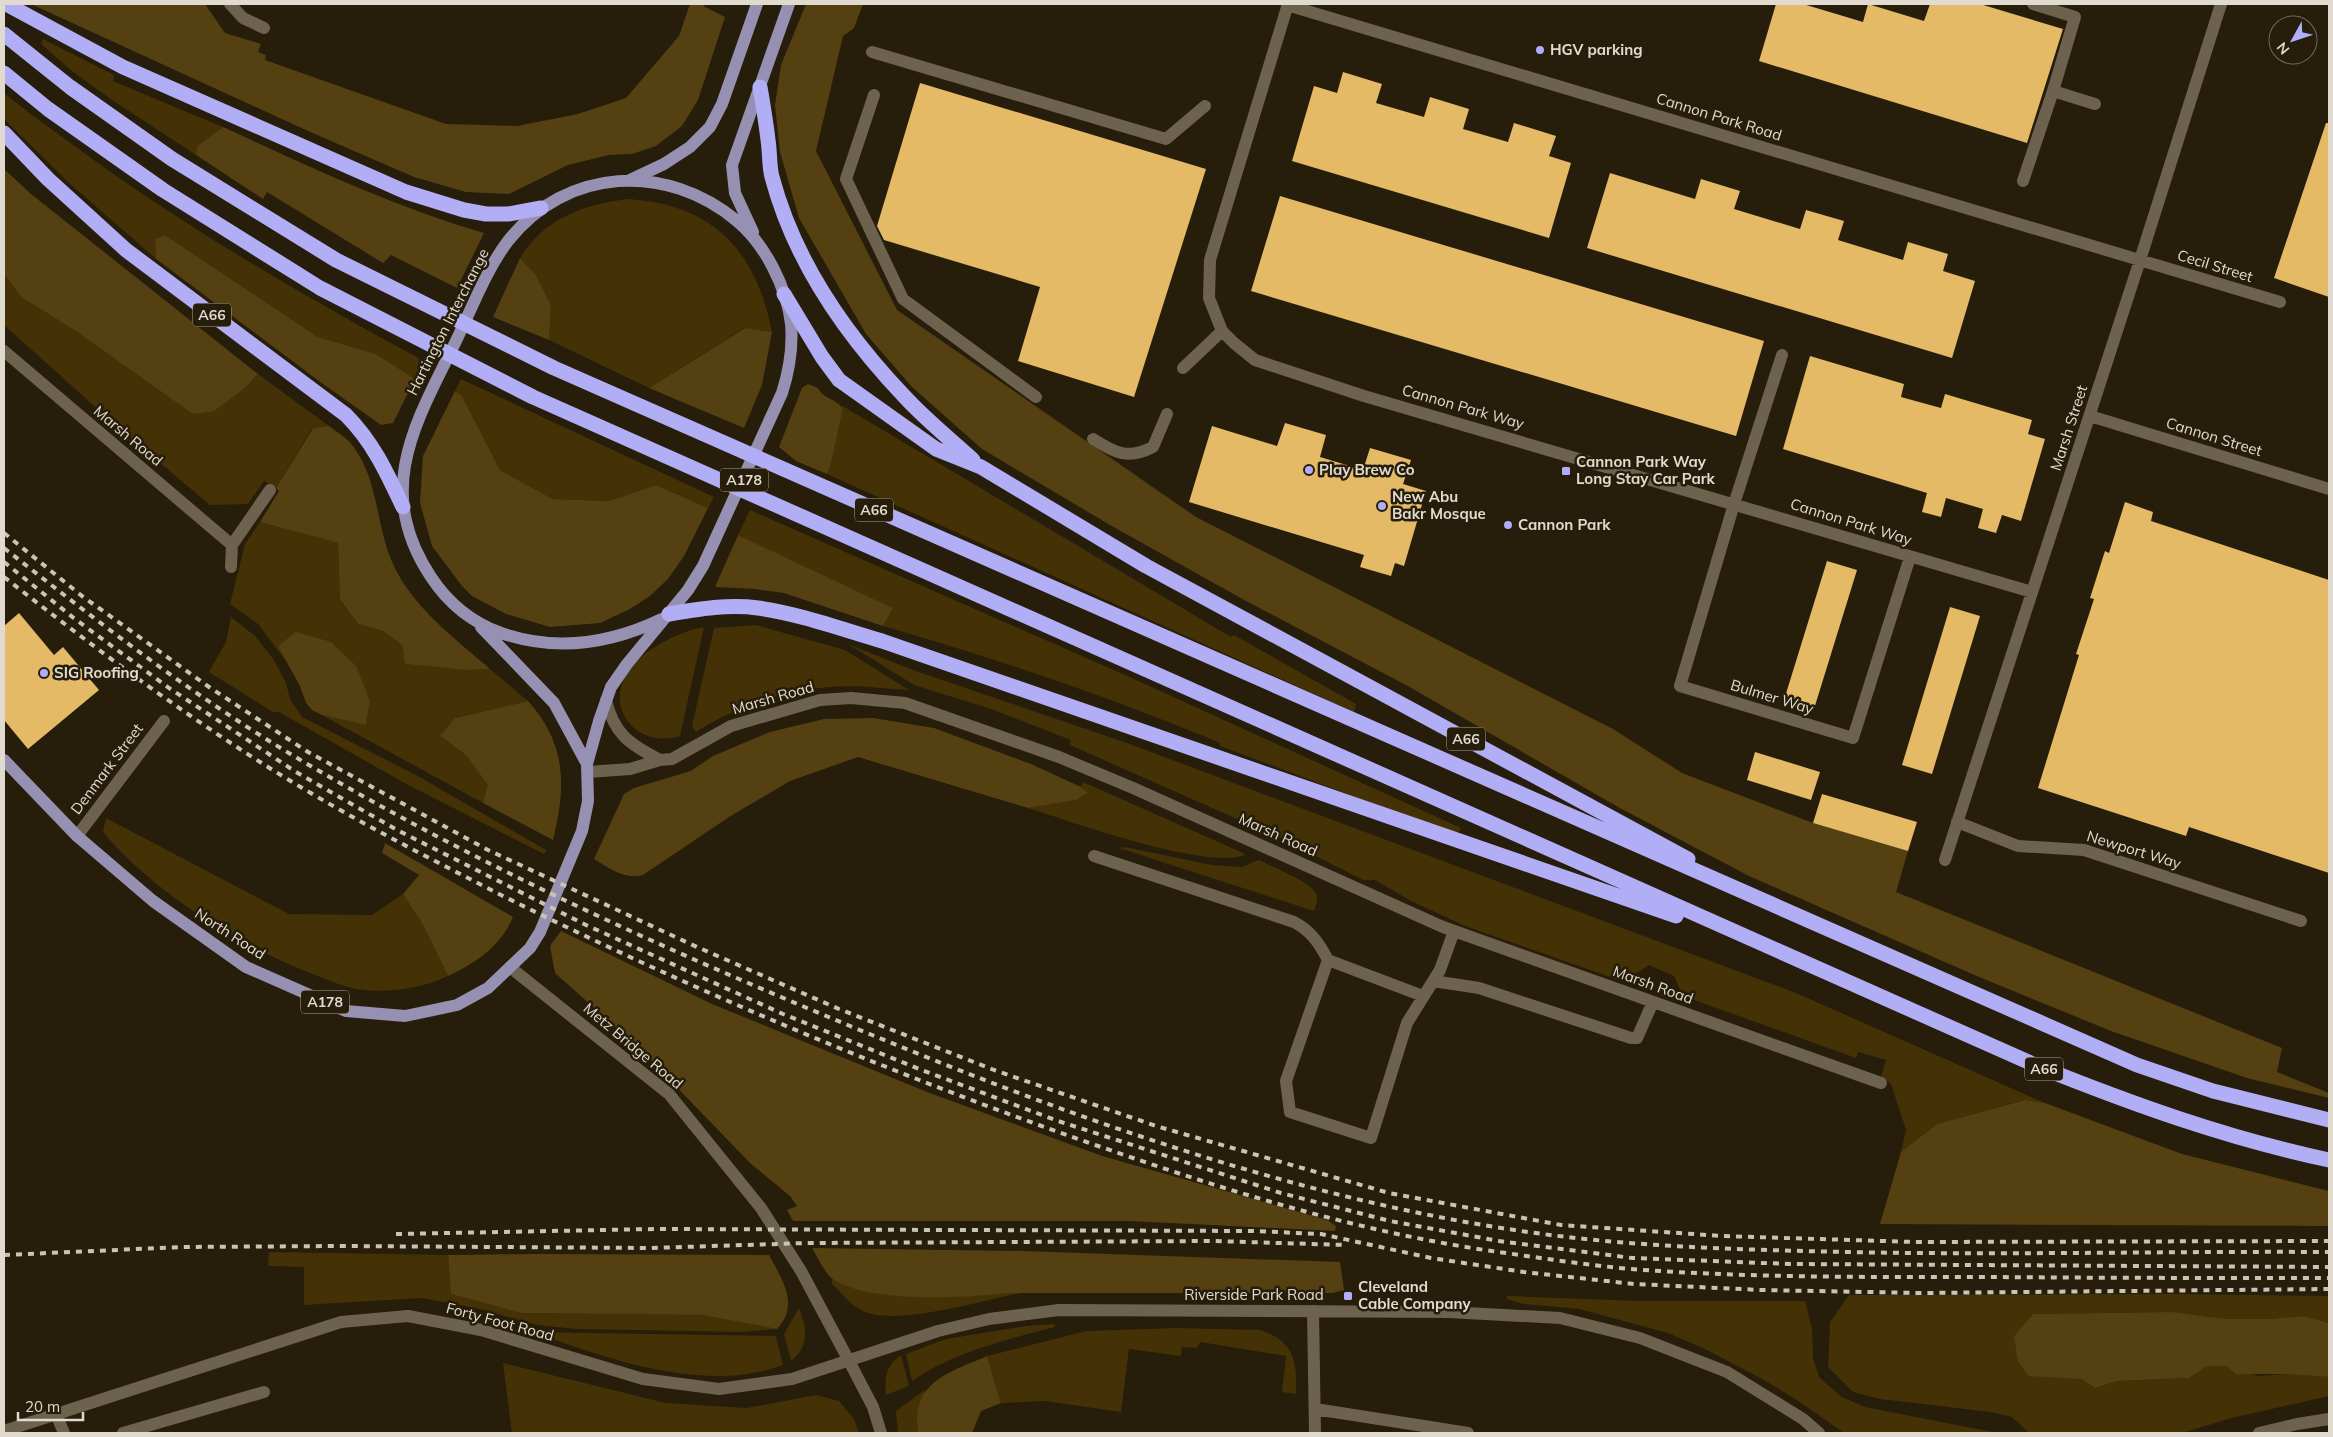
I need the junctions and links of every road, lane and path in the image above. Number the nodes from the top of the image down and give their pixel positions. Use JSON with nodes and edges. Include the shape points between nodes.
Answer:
{"nodes":[{"id":1,"x":6,"y":4,"type":"edge"},
{"id":2,"x":230,"y":4,"type":"edge"},
{"id":3,"x":757,"y":4,"type":"edge"},
{"id":4,"x":789,"y":4,"type":"edge"},
{"id":5,"x":2033,"y":4,"type":"edge"},
{"id":6,"x":2221,"y":4,"type":"edge"},
{"id":7,"x":1288,"y":5,"type":"edge"},
{"id":8,"x":264,"y":28,"type":"dead end"},
{"id":9,"x":4,"y":34,"type":"edge"},
{"id":10,"x":872,"y":52,"type":"dead end"},
{"id":11,"x":4,"y":73,"type":"edge"},
{"id":12,"x":760,"y":87,"type":"junction"},
{"id":13,"x":2053,"y":91,"type":"junction"},
{"id":14,"x":874,"y":95,"type":"dead end"},
{"id":15,"x":2095,"y":104,"type":"dead end"},
{"id":16,"x":1205,"y":106,"type":"dead end"},
{"id":17,"x":4,"y":134,"type":"edge"},
{"id":18,"x":630,"y":180,"type":"junction"},
{"id":19,"x":2023,"y":181,"type":"dead end"},
{"id":20,"x":541,"y":208,"type":"junction"},
{"id":21,"x":760,"y":247,"type":"junction"},
{"id":22,"x":2140,"y":260,"type":"junction"},
{"id":23,"x":784,"y":294,"type":"junction"},
{"id":24,"x":2280,"y":302,"type":"dead end"},
{"id":25,"x":1222,"y":331,"type":"junction"},
{"id":26,"x":4,"y":351,"type":"edge"},
{"id":27,"x":1782,"y":355,"type":"dead end"},
{"id":28,"x":1183,"y":368,"type":"dead end"},
{"id":29,"x":1036,"y":397,"type":"dead end"},
{"id":30,"x":1167,"y":414,"type":"dead end"},
{"id":31,"x":2090,"y":416,"type":"junction"},
{"id":32,"x":1093,"y":439,"type":"dead end"},
{"id":33,"x":980,"y":467,"type":"junction"},
{"id":34,"x":2329,"y":489,"type":"edge"},
{"id":35,"x":270,"y":490,"type":"dead end"},
{"id":36,"x":1734,"y":504,"type":"junction"},
{"id":37,"x":403,"y":507,"type":"junction"},
{"id":38,"x":232,"y":545,"type":"junction"},
{"id":39,"x":1910,"y":557,"type":"junction"},
{"id":40,"x":231,"y":567,"type":"dead end"},
{"id":41,"x":2032,"y":592,"type":"junction"},
{"id":42,"x":666,"y":616,"type":"junction"},
{"id":43,"x":479,"y":625,"type":"junction"},
{"id":44,"x":606,"y":700,"type":"junction"},
{"id":45,"x":164,"y":721,"type":"dead end"},
{"id":46,"x":4,"y":760,"type":"edge"},
{"id":47,"x":660,"y":760,"type":"junction"},
{"id":48,"x":587,"y":768,"type":"junction"},
{"id":49,"x":1957,"y":822,"type":"junction"},
{"id":50,"x":77,"y":836,"type":"junction"},
{"id":51,"x":1094,"y":856,"type":"dead end"},
{"id":52,"x":1945,"y":860,"type":"dead end"},
{"id":53,"x":1786,"y":911,"type":"junction"},
{"id":54,"x":2301,"y":921,"type":"dead end"},
{"id":55,"x":1454,"y":931,"type":"junction"},
{"id":56,"x":1770,"y":948,"type":"junction"},
{"id":57,"x":1328,"y":960,"type":"junction"},
{"id":58,"x":510,"y":968,"type":"junction"},
{"id":59,"x":1433,"y":981,"type":"junction"},
{"id":60,"x":1423,"y":996,"type":"junction"},
{"id":61,"x":1653,"y":1002,"type":"junction"},
{"id":62,"x":1881,"y":1083,"type":"dead end"},
{"id":63,"x":2329,"y":1120,"type":"edge"},
{"id":64,"x":2329,"y":1160,"type":"edge"},
{"id":65,"x":1313,"y":1311,"type":"junction"},
{"id":66,"x":848,"y":1360,"type":"junction"},
{"id":67,"x":264,"y":1392,"type":"dead end"},
{"id":68,"x":1314,"y":1409,"type":"junction"},
{"id":69,"x":56,"y":1414,"type":"junction"},
{"id":70,"x":2329,"y":1420,"type":"edge"},
{"id":71,"x":4,"y":1431,"type":"edge"},
{"id":72,"x":64,"y":1433,"type":"edge"},
{"id":73,"x":123,"y":1433,"type":"edge"},
{"id":74,"x":881,"y":1433,"type":"edge"},
{"id":75,"x":1315,"y":1433,"type":"edge"},
{"id":76,"x":1468,"y":1433,"type":"edge"},
{"id":77,"x":1819,"y":1433,"type":"edge"},
{"id":78,"x":2259,"y":1433,"type":"edge"}],
"edges":[{"from":1,"to":20,"type":"highway","via":[[123,68],[406,192],[486,214]]},
{"from":2,"to":8,"type":"street","via":[[243,18]]},
{"from":3,"to":18,"type":"main road","via":[[722,104],[710,127],[690,147]]},
{"from":4,"to":12,"type":"main road"},
{"from":5,"to":13,"type":"street","via":[[2075,17]]},
{"from":6,"to":22,"type":"street","name":"Marsh Street"},
{"from":7,"to":22,"type":"street","name":"Cannon Park Road"},
{"from":7,"to":25,"type":"street","name":"Cannon Park Way","via":[[1210,260],[1209,298]]},
{"from":9,"to":53,"type":"highway","number":"A66","via":[[70,87],[172,159],[336,260],[554,368]]},
{"from":10,"to":16,"type":"street","via":[[1166,139]]},
{"from":11,"to":56,"type":"highway","number":"A66","via":[[48,109],[163,190],[320,288],[533,397]]},
{"from":12,"to":21,"type":"main road","via":[[732,165],[736,193]]},
{"from":12,"to":33,"type":"highway","via":[[772,176],[789,225],[830,302],[852,335],[905,397]]},
{"from":13,"to":15,"type":"street"},
{"from":13,"to":19,"type":"street"},
{"from":14,"to":29,"type":"street","via":[[846,179],[903,299]]},
{"from":17,"to":37,"type":"highway","number":"A66","via":[[126,250],[346,415],[374,448]]},
{"from":18,"to":20,"type":"main road","name":"Hartington Interchange","number":"A178","via":[[587,186]]},
{"from":18,"to":21,"type":"main road","name":"Hartington Interchange","number":"A178","via":[[688,190],[739,223]]},
{"from":20,"to":37,"type":"main road","name":"Hartington Interchange","number":"A178","via":[[509,241],[488,275],[414,426],[406,456]]},
{"from":21,"to":23,"type":"main road","name":"Hartington Interchange","number":"A178"},
{"from":22,"to":24,"type":"street","name":"Cecil Street"},
{"from":22,"to":31,"type":"street","name":"Marsh Street"},
{"from":23,"to":33,"type":"highway","number":"A66","via":[[839,380],[936,449]]},
{"from":23,"to":42,"type":"main road","name":"Hartington Interchange","number":"A178","via":[[791,324],[791,346],[789,371],[782,393],[703,566]]},
{"from":25,"to":28,"type":"street"},
{"from":25,"to":36,"type":"street","name":"Cannon Park Way","via":[[1255,360],[1275,368]]},
{"from":26,"to":38,"type":"street","name":"Marsh Road"},
{"from":27,"to":36,"type":"street"},
{"from":30,"to":32,"type":"street","via":[[1153,447],[1140,454],[1125,455]]},
{"from":31,"to":34,"type":"street","name":"Cannon Street"},
{"from":31,"to":41,"type":"street","name":"Marsh Street"},
{"from":33,"to":53,"type":"highway","number":"A66","via":[[1146,566]]},
{"from":35,"to":38,"type":"street"},
{"from":36,"to":39,"type":"street","name":"Cannon Park Way"},
{"from":36,"to":39,"type":"street","name":"Bulmer Way","via":[[1680,686],[1853,738]]},
{"from":37,"to":43,"type":"main road","name":"Hartington Interchange","number":"A178","via":[[425,568],[440,590]]},
{"from":38,"to":40,"type":"street"},
{"from":39,"to":41,"type":"street","name":"Cannon Park Way"},
{"from":41,"to":49,"type":"street","name":"Marsh Street"},
{"from":42,"to":43,"type":"main road","name":"Hartington Interchange","number":"A178","via":[[626,634],[571,645],[529,641]]},
{"from":42,"to":44,"type":"main road","number":"A178","via":[[618,676]]},
{"from":42,"to":56,"type":"highway","via":[[710,607],[758,608],[882,641]]},
{"from":43,"to":48,"type":"main road","number":"A178","via":[[554,703]]},
{"from":44,"to":47,"type":"street","via":[[610,718],[619,732],[633,746]]},
{"from":44,"to":48,"type":"main road","number":"A178"},
{"from":45,"to":50,"type":"street","name":"Denmark Street"},
{"from":46,"to":50,"type":"main road","name":"North Road","number":"A178"},
{"from":47,"to":48,"type":"street","name":"Marsh Road","via":[[630,769]]},
{"from":47,"to":55,"type":"street","name":"Marsh Road","via":[[672,759],[731,726],[820,700],[851,698],[905,704],[1059,757]]},
{"from":48,"to":58,"type":"main road","number":"A178","via":[[588,801],[582,832],[540,932],[530,948]]},
{"from":49,"to":52,"type":"street","name":"Marsh Street"},
{"from":49,"to":54,"type":"street","name":"Newport Way","via":[[2018,846],[2084,850]]},
{"from":50,"to":58,"type":"main road","name":"North Road","number":"A178","via":[[153,901],[246,967],[346,1011],[405,1016],[458,1005],[488,988]]},
{"from":51,"to":57,"type":"street","via":[[1294,922],[1307,929]]},
{"from":53,"to":63,"type":"highway","number":"A66","via":[[2137,1065],[2213,1091]]},
{"from":55,"to":59,"type":"street"},
{"from":55,"to":61,"type":"street","name":"Marsh Road"},
{"from":56,"to":64,"type":"highway","number":"A66","via":[[2121,1100],[2201,1128]]},
{"from":57,"to":60,"type":"street"},
{"from":57,"to":60,"type":"street","via":[[1286,1081],[1290,1112],[1371,1138],[1407,1023]]},
{"from":58,"to":66,"type":"street","name":"Metz Bridge Road","via":[[669,1094],[761,1208],[801,1271]]},
{"from":59,"to":60,"type":"street"},
{"from":59,"to":61,"type":"street","via":[[1479,988],[1631,1038],[1637,1038],[1641,1032]]},
{"from":61,"to":62,"type":"street","name":"Marsh Road"},
{"from":65,"to":66,"type":"street","name":"Riverside Park Road","via":[[1059,1310],[989,1319],[938,1331]]},
{"from":65,"to":68,"type":"street"},
{"from":65,"to":77,"type":"street","name":"Riverside Park Road","via":[[1449,1312],[1560,1318],[1640,1338],[1726,1372],[1803,1419]]},
{"from":66,"to":69,"type":"street","name":"Forty Foot Road","via":[[792,1379],[719,1389],[643,1379],[481,1330],[408,1316],[341,1322]]},
{"from":66,"to":74,"type":"street","via":[[873,1407]]},
{"from":67,"to":73,"type":"street"},
{"from":68,"to":75,"type":"street"},
{"from":68,"to":76,"type":"street"},
{"from":69,"to":71,"type":"street","name":"Forty Foot Road"},
{"from":69,"to":72,"type":"street"},
{"from":70,"to":78,"type":"street"}]}
